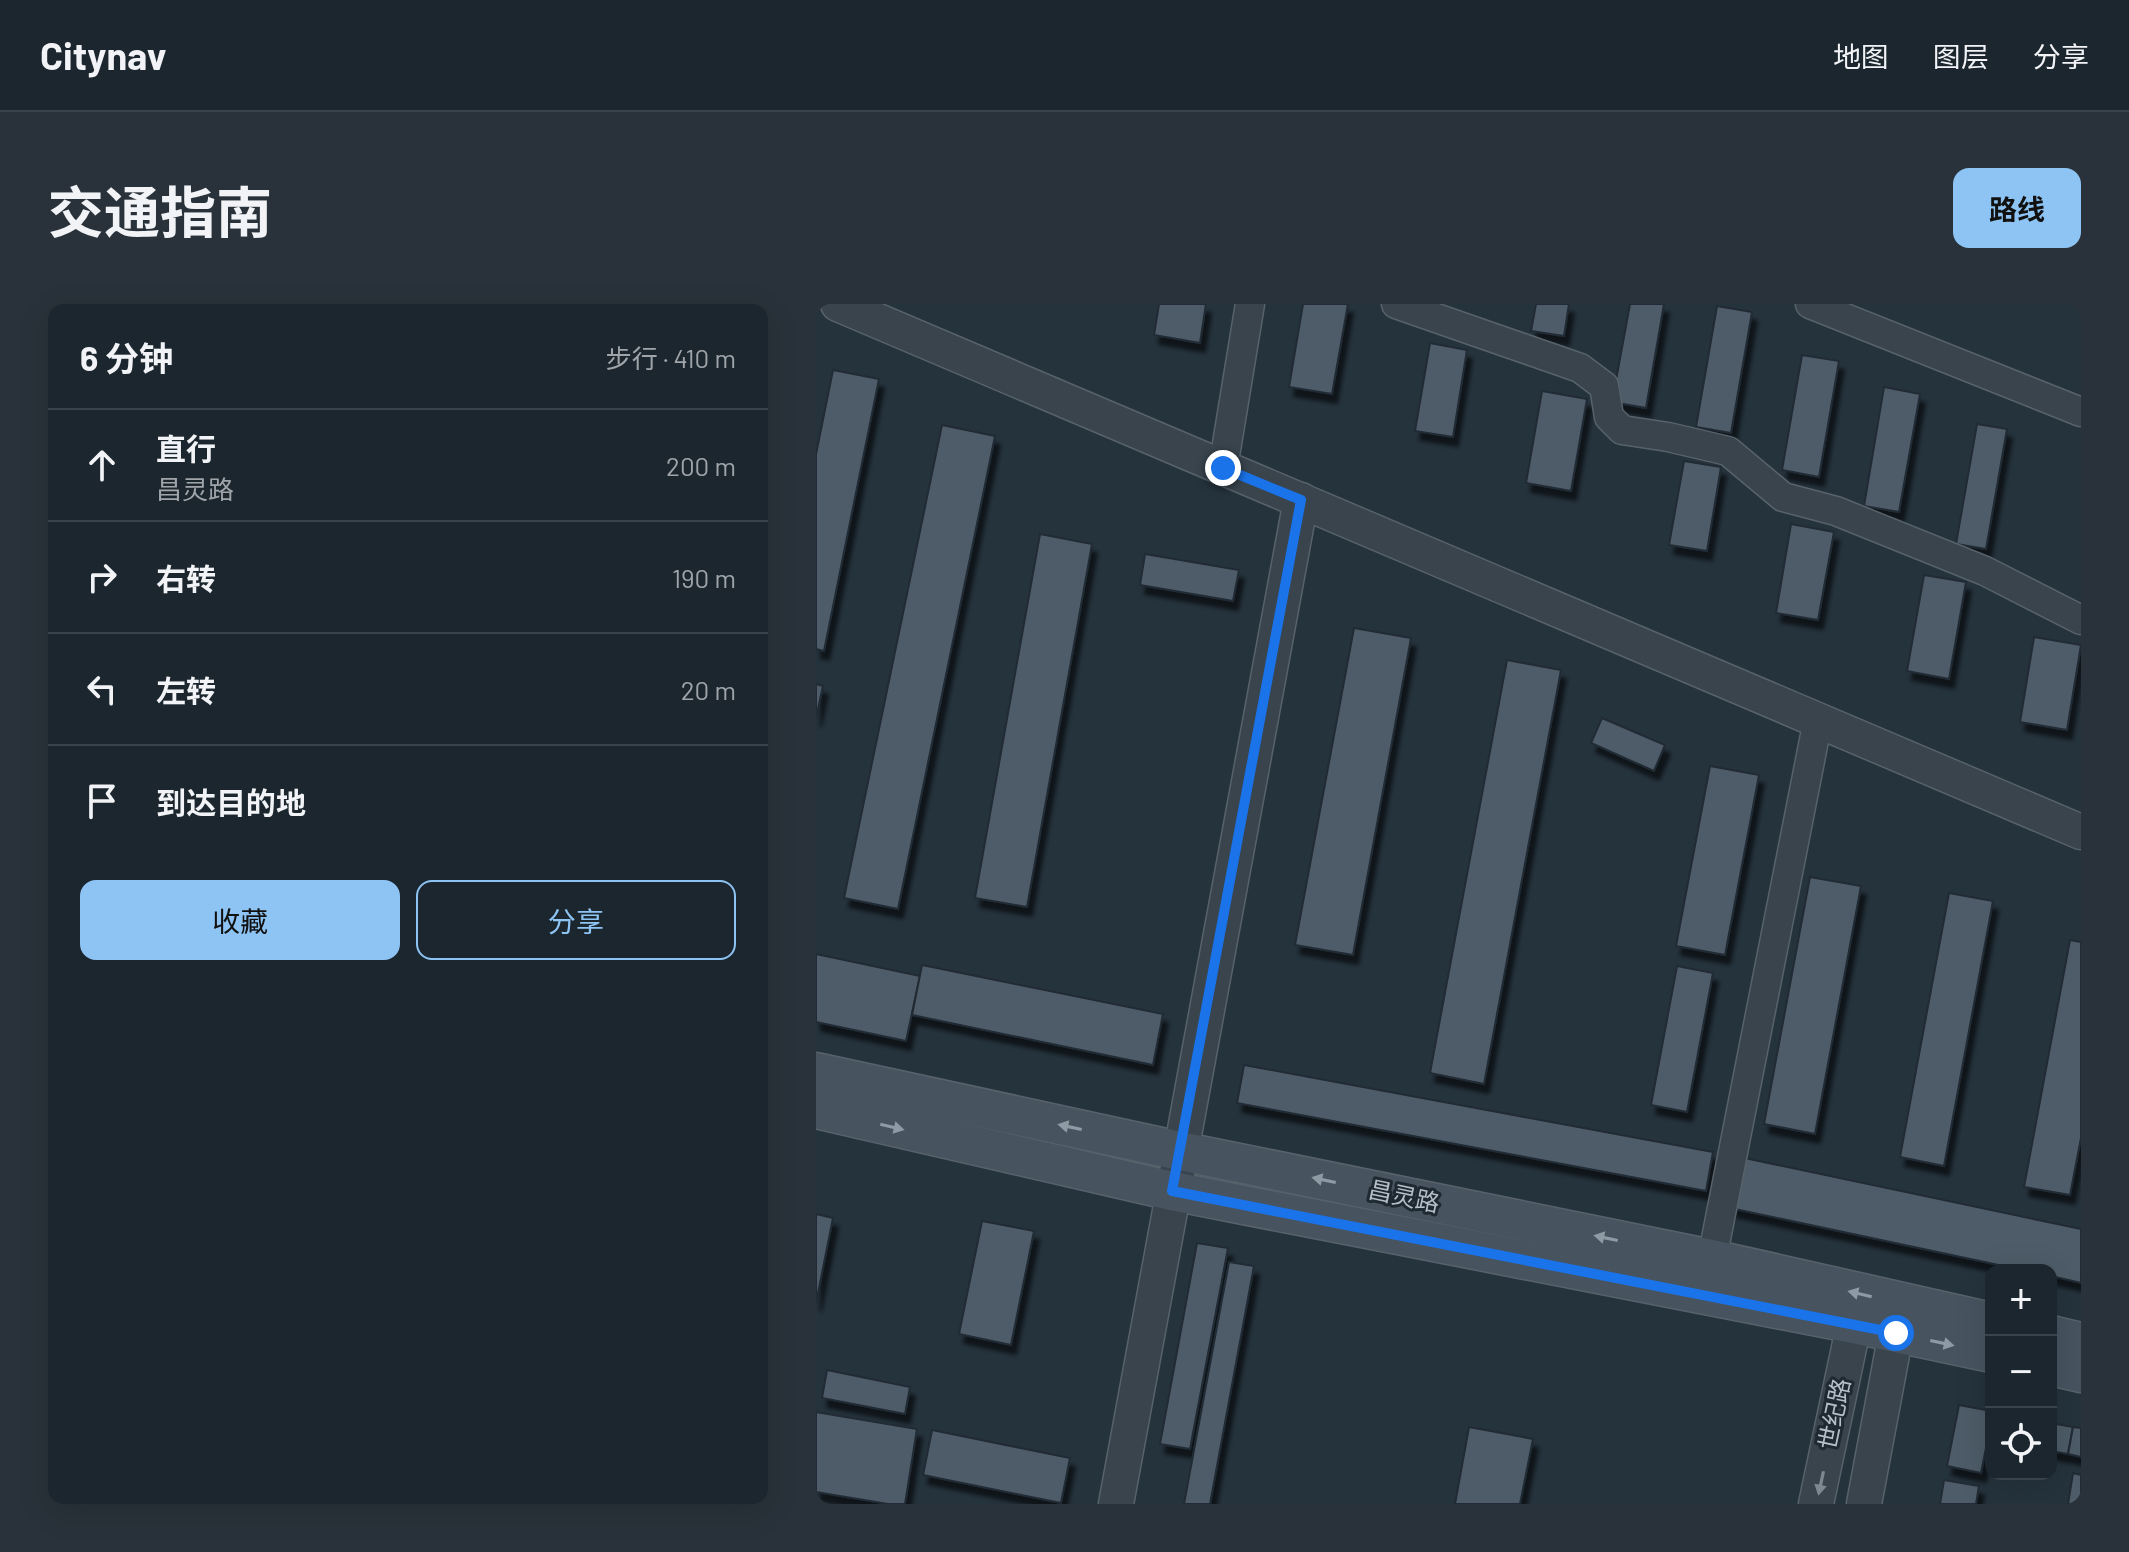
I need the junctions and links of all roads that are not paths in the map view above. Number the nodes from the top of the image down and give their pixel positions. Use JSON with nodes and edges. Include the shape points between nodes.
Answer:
{"nodes":[{"id":1,"x":838,"y":304,"type":"edge"},
{"id":2,"x":1250,"y":304,"type":"edge"},
{"id":3,"x":1396,"y":304,"type":"edge"},
{"id":4,"x":1810,"y":304,"type":"edge"},
{"id":5,"x":2081,"y":412,"type":"edge"},
{"id":6,"x":1223,"y":468,"type":"junction"},
{"id":7,"x":1301,"y":500,"type":"junction"},
{"id":8,"x":2081,"y":620,"type":"edge"},
{"id":9,"x":1818,"y":720,"type":"junction"},
{"id":10,"x":2081,"y":832,"type":"edge"},
{"id":11,"x":816,"y":1072,"type":"edge"},
{"id":12,"x":816,"y":1109,"type":"edge"},
{"id":13,"x":1180,"y":1151,"type":"junction"},
{"id":14,"x":1172,"y":1191,"type":"junction"},
{"id":15,"x":1712,"y":1259,"type":"junction"},
{"id":16,"x":1985,"y":1321,"type":"edge"},
{"id":17,"x":1854,"y":1324,"type":"junction"},
{"id":18,"x":1896,"y":1333,"type":"junction"},
{"id":19,"x":2055,"y":1336,"type":"edge"},
{"id":20,"x":2081,"y":1342,"type":"edge"},
{"id":21,"x":1985,"y":1352,"type":"edge"},
{"id":22,"x":2057,"y":1367,"type":"edge"},
{"id":23,"x":2081,"y":1373,"type":"edge"},
{"id":24,"x":1116,"y":1504,"type":"edge"},
{"id":25,"x":1816,"y":1504,"type":"edge"},
{"id":26,"x":1864,"y":1504,"type":"edge"}],
"edges":[{"from":1,"to":6,"type":"street"},
{"from":2,"to":6,"type":"street"},
{"from":3,"to":8,"type":"street","via":[[1580,368],[1604,386],[1609,417],[1622,430],[1728,451],[1783,497],[1836,511],[1985,571]]},
{"from":4,"to":5,"type":"street"},
{"from":6,"to":7,"type":"street"},
{"from":7,"to":9,"type":"street"},
{"from":7,"to":13,"type":"street"},
{"from":9,"to":10,"type":"street"},
{"from":9,"to":15,"type":"street"},
{"from":13,"to":11,"type":"main road","name":"昌灵路","one_way":true},
{"from":12,"to":14,"type":"main road","name":"昌灵路","one_way":true},
{"from":13,"to":14,"type":"street"},
{"from":15,"to":13,"type":"main road","name":"昌灵路","one_way":true},
{"from":14,"to":17,"type":"main road","name":"昌灵路"},
{"from":14,"to":24,"type":"street"},
{"from":16,"to":15,"type":"main road","name":"昌灵路","one_way":true},
{"from":17,"to":18,"type":"main road","name":"昌灵路"},
{"from":17,"to":25,"type":"street","name":"世纪路","one_way":true},
{"from":18,"to":21,"type":"main road","name":"昌灵路","one_way":true},
{"from":18,"to":26,"type":"street","name":"世纪路"},
{"from":19,"to":20,"type":"main road"},
{"from":22,"to":23,"type":"main road"}]}
